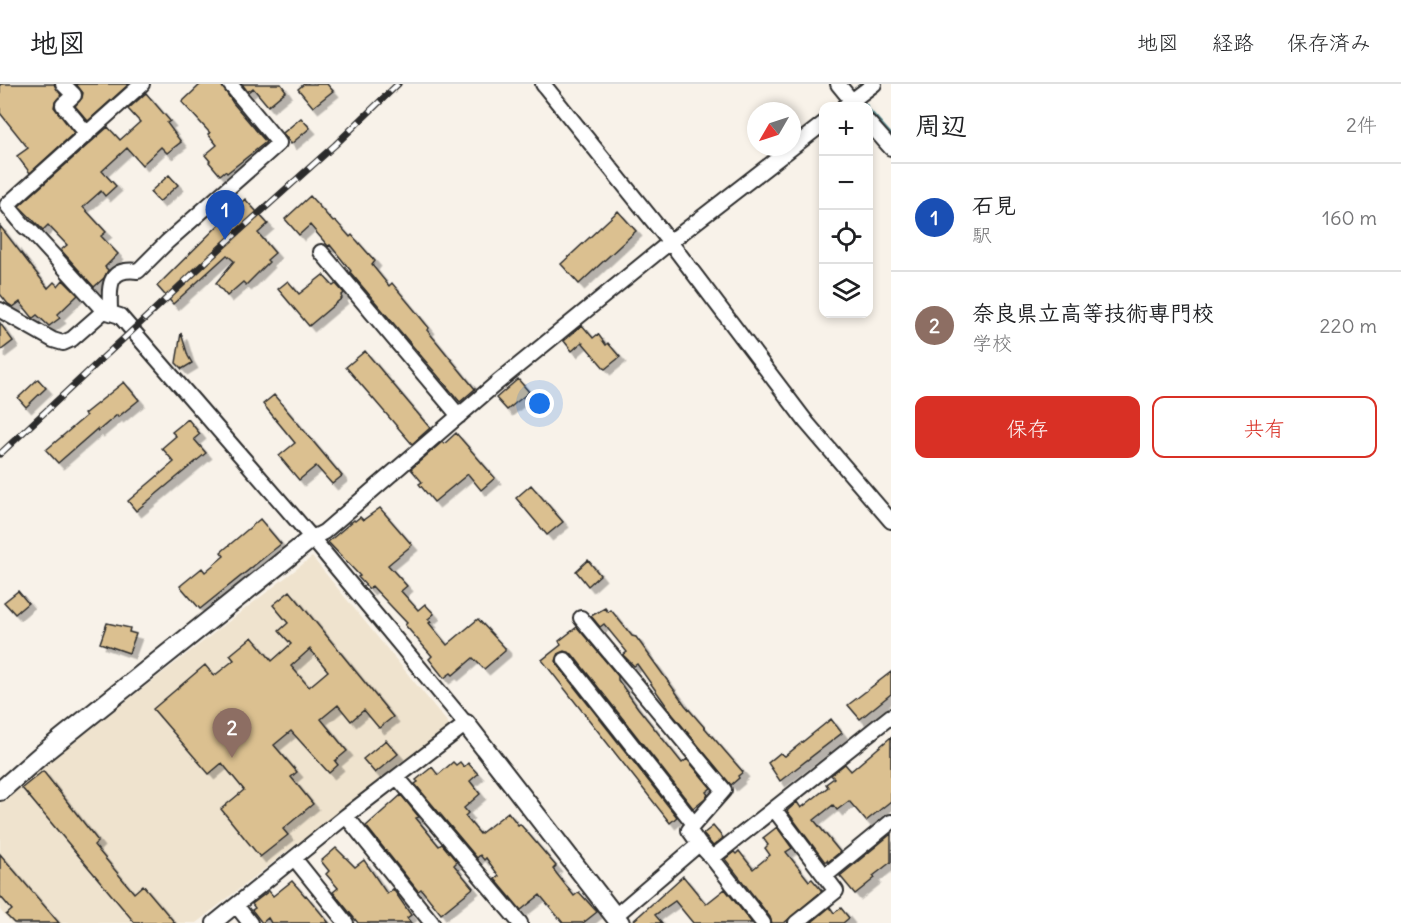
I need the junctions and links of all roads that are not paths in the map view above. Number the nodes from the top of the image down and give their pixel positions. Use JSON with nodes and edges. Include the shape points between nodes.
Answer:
{"nodes":[{"id":1,"x":63,"y":84,"type":"edge"},
{"id":2,"x":142,"y":84,"type":"edge"},
{"id":3,"x":230,"y":84,"type":"edge"},
{"id":4,"x":543,"y":84,"type":"edge"},
{"id":5,"x":838,"y":84,"type":"edge"},
{"id":6,"x":874,"y":84,"type":"edge"},
{"id":7,"x":849,"y":102,"type":"edge"},
{"id":8,"x":854,"y":102,"type":"edge"},
{"id":9,"x":819,"y":127,"type":"edge"},
{"id":10,"x":873,"y":128,"type":"edge"},
{"id":11,"x":87,"y":134,"type":"junction"},
{"id":12,"x":891,"y":148,"type":"edge"},
{"id":13,"x":670,"y":242,"type":"junction"},
{"id":14,"x":321,"y":252,"type":"dead end"},
{"id":15,"x":0,"y":310,"type":"edge"},
{"id":16,"x":107,"y":311,"type":"junction"},
{"id":17,"x":459,"y":416,"type":"junction"},
{"id":18,"x":891,"y":521,"type":"edge"},
{"id":19,"x":312,"y":538,"type":"junction"},
{"id":20,"x":580,"y":618,"type":"dead end"},
{"id":21,"x":565,"y":660,"type":"dead end"},
{"id":22,"x":891,"y":716,"type":"edge"},
{"id":23,"x":466,"y":724,"type":"junction"},
{"id":24,"x":397,"y":777,"type":"junction"},
{"id":25,"x":0,"y":791,"type":"edge"},
{"id":26,"x":774,"y":809,"type":"junction"},
{"id":27,"x":346,"y":816,"type":"junction"},
{"id":28,"x":891,"y":822,"type":"edge"},
{"id":29,"x":694,"y":824,"type":"junction"},
{"id":30,"x":699,"y":844,"type":"junction"},
{"id":31,"x":294,"y":858,"type":"junction"},
{"id":32,"x":712,"y":858,"type":"junction"},
{"id":33,"x":825,"y":876,"type":"junction"},
{"id":34,"x":236,"y":905,"type":"junction"},
{"id":35,"x":618,"y":920,"type":"edge"},
{"id":36,"x":214,"y":923,"type":"edge"},
{"id":37,"x":250,"y":923,"type":"edge"},
{"id":38,"x":346,"y":923,"type":"edge"},
{"id":39,"x":432,"y":923,"type":"edge"},
{"id":40,"x":520,"y":923,"type":"edge"},
{"id":41,"x":763,"y":923,"type":"edge"},
{"id":42,"x":796,"y":923,"type":"edge"}],
"edges":[{"from":1,"to":11,"type":"street","via":[[74,95],[63,105]]},
{"from":2,"to":11,"type":"street"},
{"from":3,"to":16,"type":"street","via":[[279,143],[138,271],[126,270],[116,276],[108,290]]},
{"from":4,"to":13,"type":"street"},
{"from":5,"to":7,"type":"street"},
{"from":6,"to":8,"type":"street"},
{"from":9,"to":13,"type":"street"},
{"from":10,"to":12,"type":"street"},
{"from":11,"to":16,"type":"street","via":[[7,205]]},
{"from":13,"to":17,"type":"street"},
{"from":13,"to":18,"type":"street","via":[[807,423]]},
{"from":14,"to":17,"type":"street"},
{"from":15,"to":16,"type":"street","via":[[63,343]]},
{"from":16,"to":19,"type":"street","via":[[120,316]]},
{"from":17,"to":19,"type":"street","via":[[324,532]]},
{"from":19,"to":23,"type":"street"},
{"from":19,"to":25,"type":"street"},
{"from":20,"to":29,"type":"street","via":[[724,790]]},
{"from":21,"to":29,"type":"street"},
{"from":22,"to":26,"type":"street"},
{"from":23,"to":24,"type":"street"},
{"from":23,"to":35,"type":"street"},
{"from":24,"to":27,"type":"street"},
{"from":24,"to":40,"type":"street"},
{"from":26,"to":32,"type":"street"},
{"from":26,"to":33,"type":"street"},
{"from":27,"to":31,"type":"street"},
{"from":27,"to":39,"type":"street"},
{"from":28,"to":33,"type":"street"},
{"from":29,"to":30,"type":"street","via":[[688,830]]},
{"from":30,"to":32,"type":"street"},
{"from":30,"to":35,"type":"street"},
{"from":31,"to":34,"type":"street"},
{"from":31,"to":38,"type":"street"},
{"from":32,"to":41,"type":"street"},
{"from":33,"to":42,"type":"street","via":[[836,891]]},
{"from":34,"to":36,"type":"street"},
{"from":34,"to":37,"type":"street"}]}
